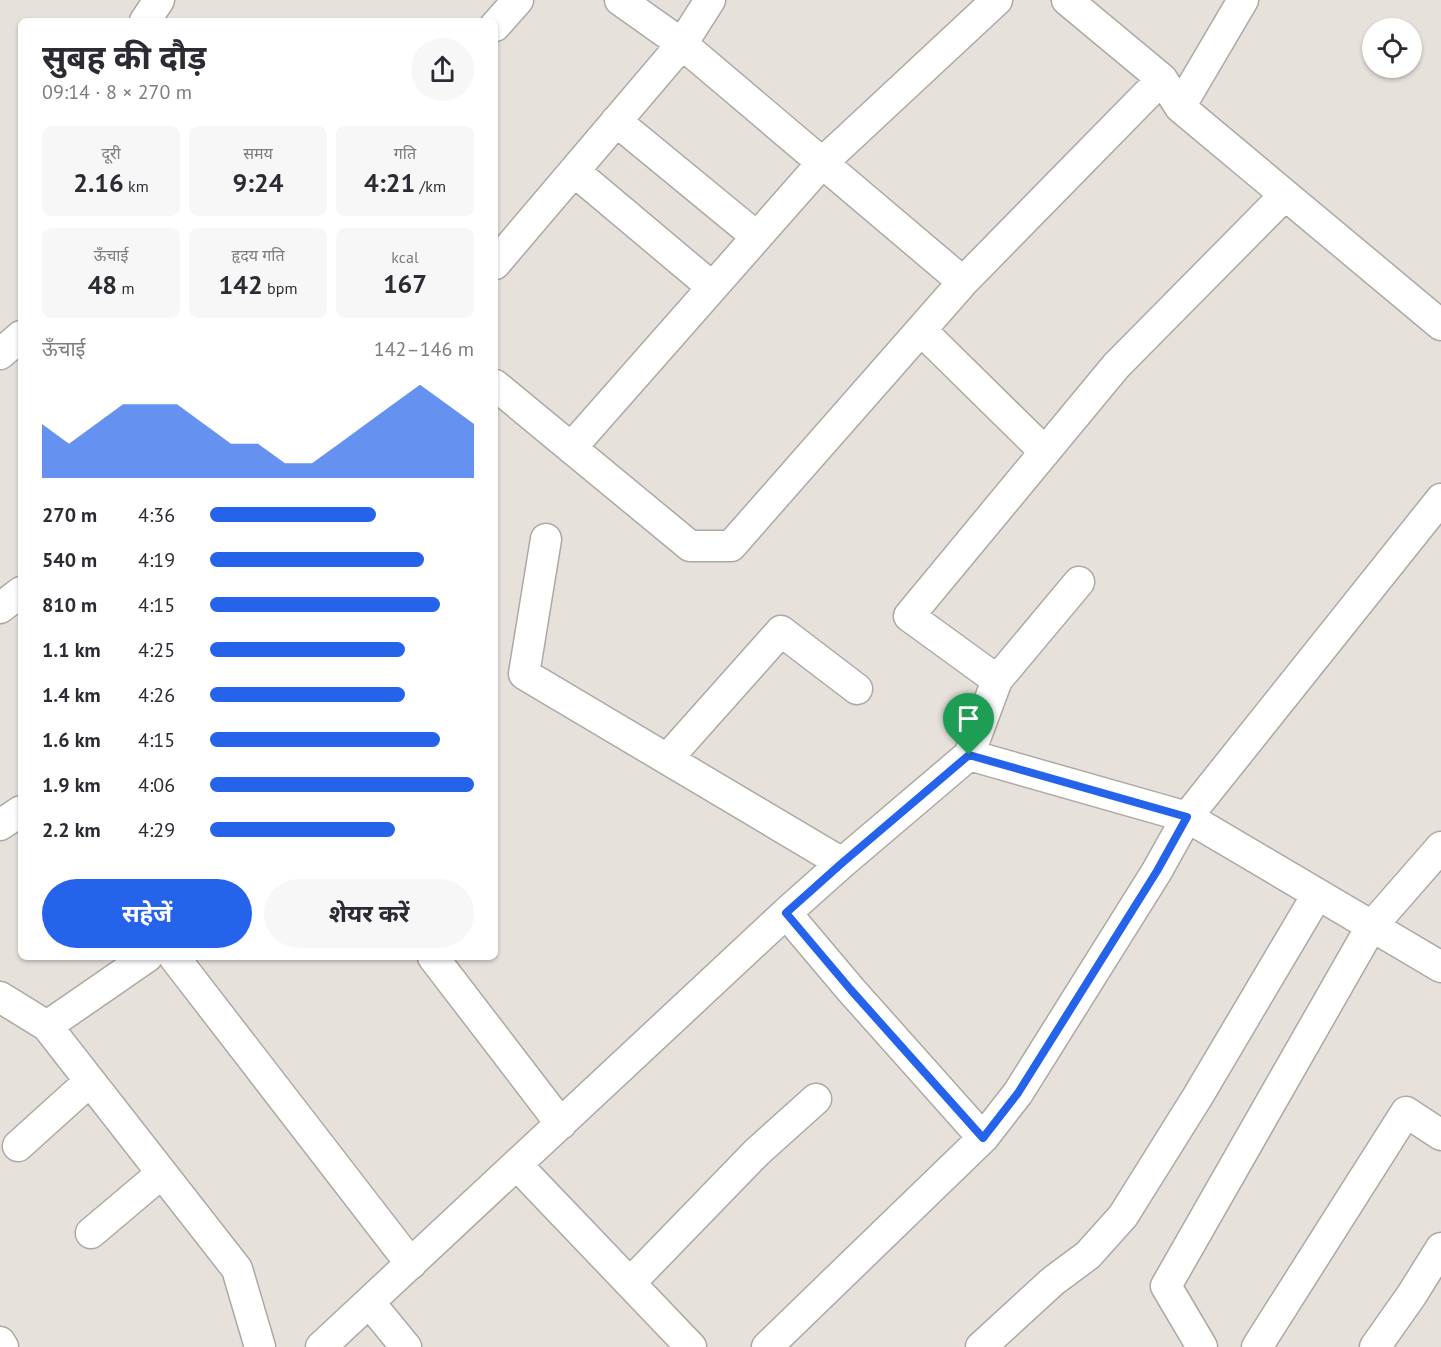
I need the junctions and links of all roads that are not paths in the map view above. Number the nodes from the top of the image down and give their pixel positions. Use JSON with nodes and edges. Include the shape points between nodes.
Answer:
{"nodes":[{"id":1,"x":159,"y":0,"type":"edge"},
{"id":2,"x":620,"y":0,"type":"edge"},
{"id":3,"x":710,"y":0,"type":"edge"},
{"id":4,"x":997,"y":0,"type":"edge"},
{"id":5,"x":1067,"y":0,"type":"edge"},
{"id":6,"x":1243,"y":0,"type":"edge"},
{"id":7,"x":147,"y":18,"type":"edge"},
{"id":8,"x":682,"y":44,"type":"junction"},
{"id":9,"x":1162,"y":79,"type":"junction"},
{"id":10,"x":1180,"y":106,"type":"junction"},
{"id":11,"x":616,"y":121,"type":"junction"},
{"id":12,"x":822,"y":163,"type":"junction"},
{"id":13,"x":574,"y":171,"type":"junction"},
{"id":14,"x":1285,"y":195,"type":"junction"},
{"id":15,"x":757,"y":237,"type":"junction"},
{"id":16,"x":498,"y":260,"type":"edge"},
{"id":17,"x":963,"y":282,"type":"junction"},
{"id":18,"x":712,"y":287,"type":"junction"},
{"id":19,"x":1441,"y":326,"type":"edge"},
{"id":20,"x":921,"y":330,"type":"junction"},
{"id":21,"x":18,"y":339,"type":"edge"},
{"id":22,"x":0,"y":354,"type":"edge"},
{"id":23,"x":498,"y":387,"type":"edge"},
{"id":24,"x":571,"y":448,"type":"junction"},
{"id":25,"x":1045,"y":452,"type":"junction"},
{"id":26,"x":1440,"y":503,"type":"edge"},
{"id":27,"x":546,"y":539,"type":"dead end"},
{"id":28,"x":1079,"y":582,"type":"dead end"},
{"id":29,"x":18,"y":594,"type":"edge"},
{"id":30,"x":0,"y":608,"type":"edge"},
{"id":31,"x":997,"y":680,"type":"junction"},
{"id":32,"x":857,"y":689,"type":"dead end"},
{"id":33,"x":969,"y":755,"type":"junction"},
{"id":34,"x":667,"y":759,"type":"junction"},
{"id":35,"x":18,"y":813,"type":"edge"},
{"id":36,"x":1187,"y":817,"type":"junction"},
{"id":37,"x":0,"y":825,"type":"edge"},
{"id":38,"x":1441,"y":847,"type":"edge"},
{"id":39,"x":842,"y":863,"type":"junction"},
{"id":40,"x":1317,"y":895,"type":"junction"},
{"id":41,"x":786,"y":913,"type":"junction"},
{"id":42,"x":1371,"y":927,"type":"junction"},
{"id":43,"x":143,"y":960,"type":"edge"},
{"id":44,"x":176,"y":960,"type":"edge"},
{"id":45,"x":435,"y":960,"type":"edge"},
{"id":46,"x":1441,"y":967,"type":"edge"},
{"id":47,"x":0,"y":997,"type":"edge"},
{"id":48,"x":47,"y":1026,"type":"junction"},
{"id":49,"x":90,"y":1081,"type":"junction"},
{"id":50,"x":816,"y":1099,"type":"dead end"},
{"id":51,"x":561,"y":1124,"type":"junction"},
{"id":52,"x":1441,"y":1135,"type":"edge"},
{"id":53,"x":983,"y":1138,"type":"junction"},
{"id":54,"x":18,"y":1146,"type":"dead end"},
{"id":55,"x":517,"y":1165,"type":"junction"},
{"id":56,"x":162,"y":1173,"type":"junction"},
{"id":57,"x":91,"y":1233,"type":"dead end"},
{"id":58,"x":1441,"y":1248,"type":"edge"},
{"id":59,"x":411,"y":1264,"type":"junction"},
{"id":60,"x":630,"y":1283,"type":"junction"},
{"id":61,"x":369,"y":1302,"type":"junction"},
{"id":62,"x":675,"y":1341,"type":"edge"},
{"id":63,"x":0,"y":1342,"type":"edge"},
{"id":64,"x":3,"y":1347,"type":"edge"},
{"id":65,"x":260,"y":1347,"type":"edge"},
{"id":66,"x":321,"y":1347,"type":"edge"},
{"id":67,"x":406,"y":1347,"type":"edge"},
{"id":68,"x":767,"y":1347,"type":"edge"},
{"id":69,"x":981,"y":1347,"type":"edge"},
{"id":70,"x":1202,"y":1347,"type":"edge"},
{"id":71,"x":1257,"y":1347,"type":"edge"},
{"id":72,"x":1375,"y":1347,"type":"edge"}],
"edges":[{"from":1,"to":7,"type":"street"},
{"from":2,"to":8,"type":"street"},
{"from":3,"to":8,"type":"street"},
{"from":4,"to":12,"type":"street"},
{"from":5,"to":9,"type":"street"},
{"from":6,"to":10,"type":"street"},
{"from":8,"to":11,"type":"street"},
{"from":8,"to":12,"type":"street"},
{"from":9,"to":10,"type":"street"},
{"from":9,"to":17,"type":"street"},
{"from":10,"to":14,"type":"street"},
{"from":11,"to":13,"type":"street"},
{"from":11,"to":15,"type":"street"},
{"from":12,"to":15,"type":"street"},
{"from":12,"to":17,"type":"street"},
{"from":13,"to":16,"type":"street"},
{"from":13,"to":18,"type":"street"},
{"from":14,"to":19,"type":"street"},
{"from":14,"to":25,"type":"street","via":[[1116,366]]},
{"from":15,"to":18,"type":"street"},
{"from":17,"to":20,"type":"street"},
{"from":18,"to":24,"type":"street"},
{"from":20,"to":24,"type":"street","via":[[731,546],[690,546]]},
{"from":20,"to":25,"type":"street"},
{"from":21,"to":22,"type":"street"},
{"from":23,"to":24,"type":"street"},
{"from":25,"to":31,"type":"street","via":[[909,616]]},
{"from":26,"to":36,"type":"street"},
{"from":27,"to":34,"type":"street","via":[[524,674]]},
{"from":28,"to":31,"type":"street"},
{"from":29,"to":30,"type":"street"},
{"from":31,"to":33,"type":"street"},
{"from":32,"to":34,"type":"street","via":[[781,631]]},
{"from":33,"to":36,"type":"street"},
{"from":33,"to":39,"type":"street"},
{"from":34,"to":39,"type":"street"},
{"from":35,"to":37,"type":"street"},
{"from":36,"to":40,"type":"street"},
{"from":36,"to":53,"type":"street","via":[[1024,1083]]},
{"from":38,"to":42,"type":"street"},
{"from":39,"to":41,"type":"street"},
{"from":40,"to":42,"type":"street"},
{"from":40,"to":69,"type":"street","via":[[1124,1215],[1088,1255],[1053,1281]]},
{"from":41,"to":51,"type":"street"},
{"from":41,"to":53,"type":"street"},
{"from":42,"to":46,"type":"street"},
{"from":42,"to":70,"type":"street","via":[[1166,1286]]},
{"from":43,"to":48,"type":"street"},
{"from":44,"to":59,"type":"street"},
{"from":45,"to":51,"type":"street"},
{"from":47,"to":48,"type":"street"},
{"from":48,"to":49,"type":"street"},
{"from":49,"to":54,"type":"street"},
{"from":49,"to":56,"type":"street"},
{"from":50,"to":60,"type":"street","via":[[757,1152]]},
{"from":51,"to":55,"type":"street"},
{"from":52,"to":71,"type":"street","via":[[1406,1112]]},
{"from":53,"to":68,"type":"street"},
{"from":55,"to":59,"type":"street"},
{"from":55,"to":60,"type":"street"},
{"from":56,"to":57,"type":"street"},
{"from":56,"to":65,"type":"street","via":[[237,1269]]},
{"from":58,"to":72,"type":"street"},
{"from":59,"to":61,"type":"street"},
{"from":60,"to":62,"type":"street"},
{"from":61,"to":66,"type":"street"},
{"from":61,"to":67,"type":"street"},
{"from":63,"to":64,"type":"street"}]}
